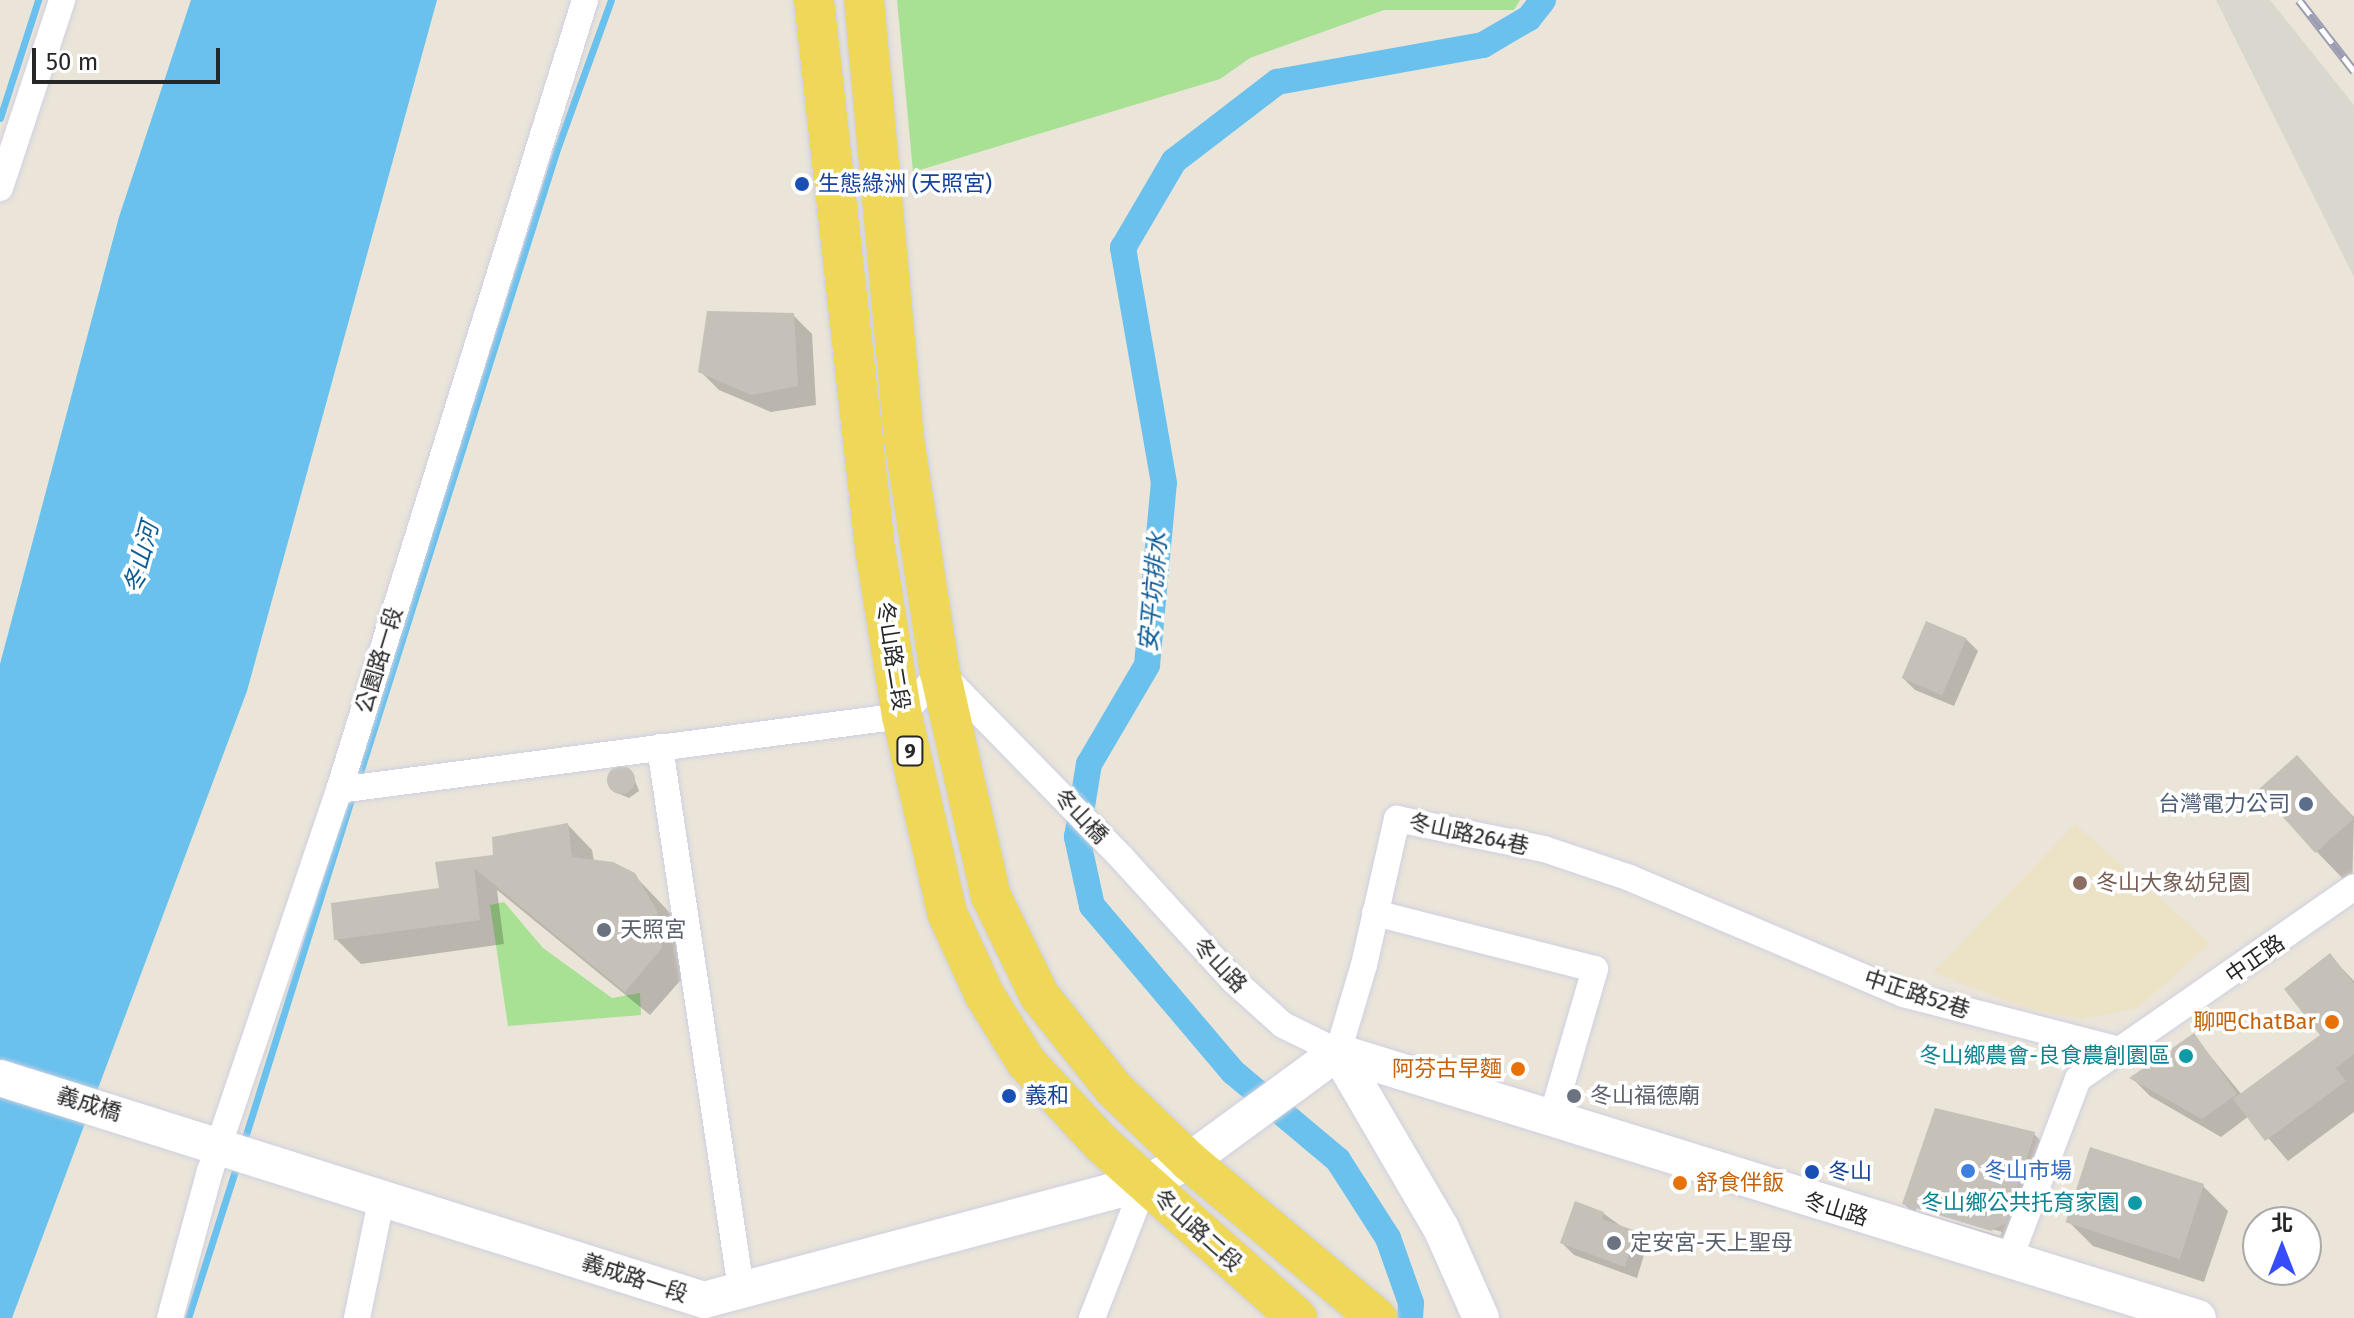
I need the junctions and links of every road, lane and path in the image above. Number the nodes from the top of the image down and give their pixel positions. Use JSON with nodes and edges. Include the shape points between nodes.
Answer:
{"nodes":[{"id":1,"x":62,"y":0,"type":"edge"},
{"id":2,"x":585,"y":0,"type":"edge"},
{"id":3,"x":814,"y":0,"type":"edge"},
{"id":4,"x":864,"y":0,"type":"edge"},
{"id":5,"x":0,"y":188,"type":"edge"},
{"id":6,"x":940,"y":672,"type":"junction"},
{"id":7,"x":902,"y":716,"type":"junction"},
{"id":8,"x":660,"y":747,"type":"junction"},
{"id":9,"x":339,"y":790,"type":"junction"},
{"id":10,"x":1121,"y":857,"type":"joint"},
{"id":11,"x":2354,"y":887,"type":"edge"},
{"id":12,"x":1375,"y":913,"type":"junction"},
{"id":13,"x":1721,"y":919,"type":"joint"},
{"id":14,"x":2119,"y":1050,"type":"junction"},
{"id":15,"x":1338,"y":1052,"type":"junction"},
{"id":16,"x":0,"y":1078,"type":"edge"},
{"id":17,"x":1551,"y":1120,"type":"junction"},
{"id":18,"x":177,"y":1131,"type":"joint"},
{"id":19,"x":221,"y":1144,"type":"junction"},
{"id":20,"x":1189,"y":1161,"type":"junction"},
{"id":21,"x":1145,"y":1183,"type":"junction"},
{"id":22,"x":382,"y":1196,"type":"junction"},
{"id":23,"x":2008,"y":1263,"type":"junction"},
{"id":24,"x":741,"y":1289,"type":"junction"},
{"id":25,"x":1365,"y":1308,"type":"edge"},
{"id":26,"x":170,"y":1318,"type":"edge"},
{"id":27,"x":357,"y":1318,"type":"edge"},
{"id":28,"x":1092,"y":1318,"type":"edge"},
{"id":29,"x":1297,"y":1318,"type":"edge"},
{"id":30,"x":1481,"y":1318,"type":"edge"},
{"id":31,"x":2198,"y":1318,"type":"edge"}],
"edges":[{"from":1,"to":5,"type":"street"},
{"from":2,"to":9,"type":"street","name":"公園路一段"},
{"from":3,"to":7,"type":"main road","name":"冬山路二段","number":"9","via":[[855,387]]},
{"from":4,"to":6,"type":"main road","name":"冬山路二段","number":"9","via":[[888,303]]},
{"from":6,"to":7,"type":"street"},
{"from":6,"to":10,"type":"street","name":"冬山橋"},
{"from":6,"to":20,"type":"main road","name":"冬山路二段","number":"9","via":[[991,896],[1039,995],[1114,1089]]},
{"from":7,"to":8,"type":"street"},
{"from":7,"to":21,"type":"main road","name":"冬山路二段","number":"9","via":[[947,913],[984,994],[1026,1062]]},
{"from":8,"to":9,"type":"street"},
{"from":8,"to":24,"type":"street"},
{"from":9,"to":19,"type":"street","name":"公園路一段"},
{"from":10,"to":15,"type":"street","name":"冬山路","via":[[1233,980],[1283,1025]]},
{"from":11,"to":14,"type":"street","name":"中正路"},
{"from":12,"to":13,"type":"street","name":"冬山路264巷","via":[[1397,819],[1544,849],[1630,878]]},
{"from":12,"to":15,"type":"street","name":"冬山路264巷"},
{"from":12,"to":17,"type":"street","via":[[1595,969]]},
{"from":13,"to":14,"type":"street","name":"中正路52巷","via":[[1903,994]]},
{"from":14,"to":23,"type":"street","name":"中正路","via":[[2078,1079]]},
{"from":15,"to":17,"type":"street","name":"冬山路"},
{"from":15,"to":20,"type":"street"},
{"from":15,"to":30,"type":"street","via":[[1441,1228]]},
{"from":16,"to":18,"type":"street","name":"義成橋"},
{"from":17,"to":23,"type":"street","name":"冬山路"},
{"from":18,"to":19,"type":"street","name":"義成路一段"},
{"from":19,"to":22,"type":"street","name":"義成路一段"},
{"from":19,"to":26,"type":"street","name":"公園路一段"},
{"from":20,"to":21,"type":"street"},
{"from":20,"to":25,"type":"main road","name":"冬山路二段","number":"9"},
{"from":21,"to":24,"type":"street","name":"義成路一段"},
{"from":21,"to":28,"type":"street"},
{"from":21,"to":29,"type":"main road","name":"冬山路二段","number":"9"},
{"from":22,"to":24,"type":"street","name":"義成路一段","via":[[704,1300]]},
{"from":22,"to":27,"type":"street"},
{"from":23,"to":31,"type":"street","name":"冬山路"}]}
